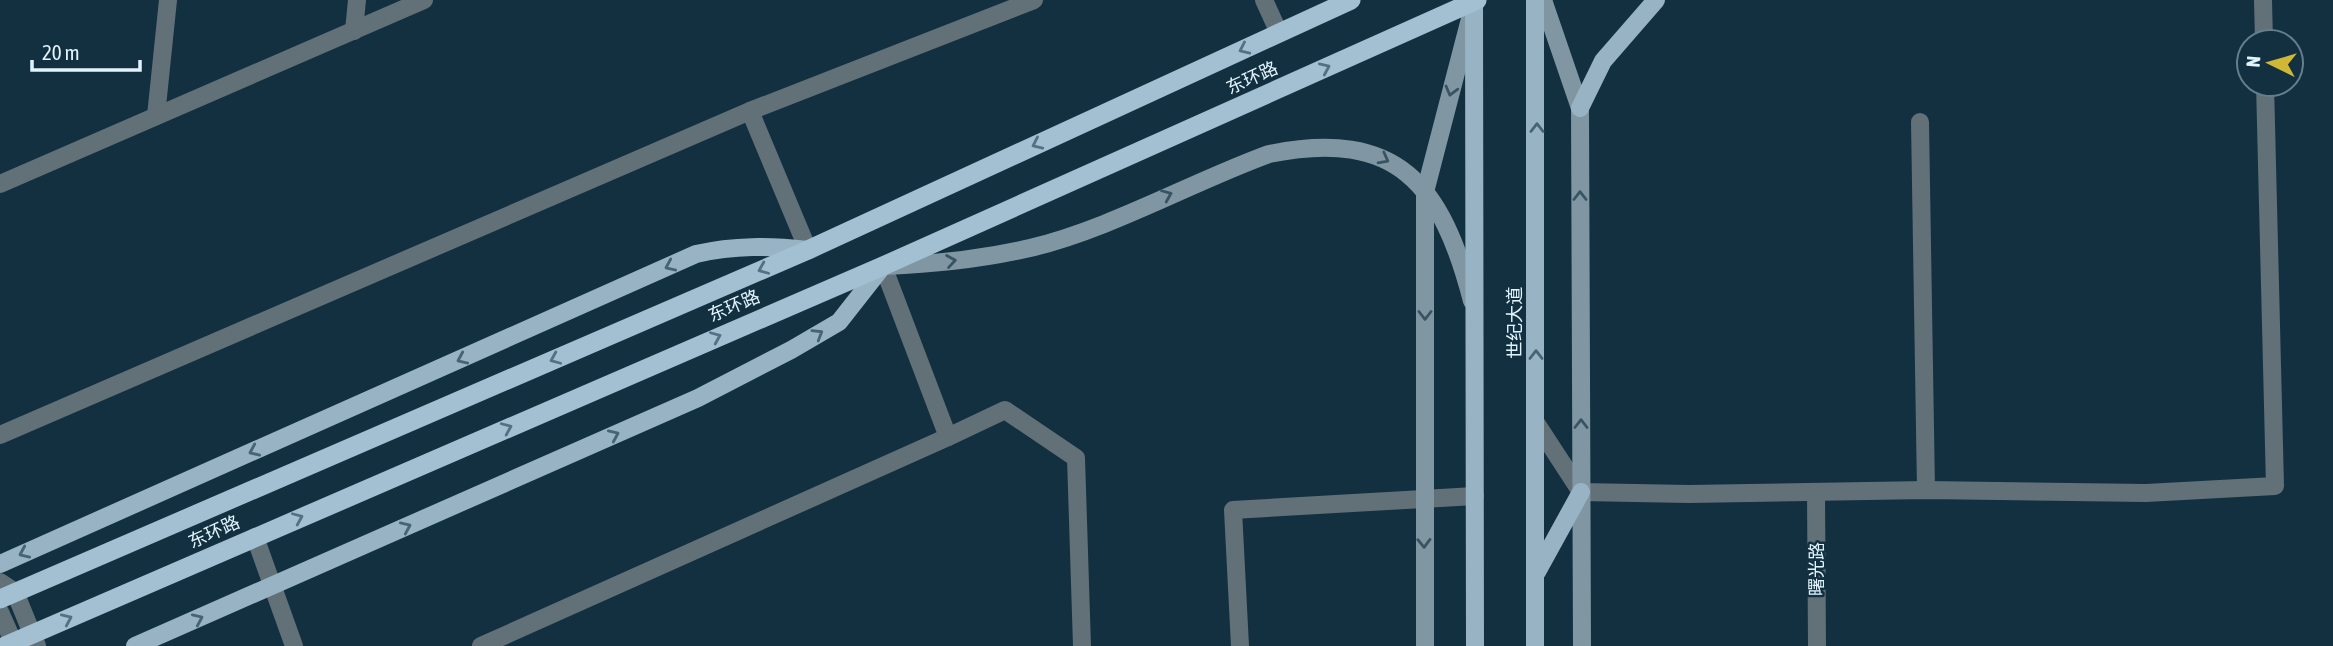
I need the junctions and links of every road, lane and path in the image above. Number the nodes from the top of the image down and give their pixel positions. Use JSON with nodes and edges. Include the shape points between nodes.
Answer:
{"nodes":[{"id":1,"x":168,"y":0,"type":"edge"},
{"id":2,"x":357,"y":0,"type":"edge"},
{"id":3,"x":424,"y":0,"type":"edge"},
{"id":4,"x":1034,"y":0,"type":"edge"},
{"id":5,"x":1264,"y":0,"type":"edge"},
{"id":6,"x":1350,"y":0,"type":"edge"},
{"id":7,"x":1475,"y":0,"type":"edge"},
{"id":8,"x":1535,"y":0,"type":"edge"},
{"id":9,"x":1543,"y":0,"type":"edge"},
{"id":10,"x":1656,"y":0,"type":"edge"},
{"id":11,"x":2263,"y":0,"type":"edge"},
{"id":12,"x":2264,"y":28,"type":"edge"},
{"id":13,"x":354,"y":31,"type":"junction"},
{"id":14,"x":1279,"y":33,"type":"junction"},
{"id":15,"x":2265,"y":98,"type":"edge"},
{"id":16,"x":1580,"y":108,"type":"junction"},
{"id":17,"x":750,"y":111,"type":"junction"},
{"id":18,"x":156,"y":116,"type":"junction"},
{"id":19,"x":1920,"y":122,"type":"dead end"},
{"id":20,"x":0,"y":184,"type":"edge"},
{"id":21,"x":1425,"y":192,"type":"junction"},
{"id":22,"x":808,"y":250,"type":"junction"},
{"id":23,"x":883,"y":266,"type":"junction"},
{"id":24,"x":1475,"y":314,"type":"junction"},
{"id":25,"x":1536,"y":423,"type":"junction"},
{"id":26,"x":0,"y":435,"type":"edge"},
{"id":27,"x":947,"y":437,"type":"junction"},
{"id":28,"x":1926,"y":490,"type":"junction"},
{"id":29,"x":1581,"y":492,"type":"junction"},
{"id":30,"x":1816,"y":492,"type":"junction"},
{"id":31,"x":1475,"y":496,"type":"junction"},
{"id":32,"x":1424,"y":499,"type":"junction"},
{"id":33,"x":255,"y":537,"type":"junction"},
{"id":34,"x":0,"y":564,"type":"edge"},
{"id":35,"x":1535,"y":575,"type":"junction"},
{"id":36,"x":272,"y":586,"type":"junction"},
{"id":37,"x":5,"y":591,"type":"edge"},
{"id":38,"x":0,"y":612,"type":"edge"},
{"id":39,"x":35,"y":640,"type":"edge"},
{"id":40,"x":11,"y":645,"type":"edge"},
{"id":41,"x":135,"y":646,"type":"edge"},
{"id":42,"x":293,"y":646,"type":"edge"},
{"id":43,"x":481,"y":646,"type":"edge"},
{"id":44,"x":1082,"y":646,"type":"edge"},
{"id":45,"x":1240,"y":646,"type":"edge"},
{"id":46,"x":1426,"y":646,"type":"edge"},
{"id":47,"x":1475,"y":646,"type":"edge"},
{"id":48,"x":1535,"y":646,"type":"edge"},
{"id":49,"x":1582,"y":646,"type":"edge"},
{"id":50,"x":1817,"y":646,"type":"edge"}],
"edges":[{"from":1,"to":18,"type":"street"},
{"from":2,"to":13,"type":"street"},
{"from":3,"to":13,"type":"street"},
{"from":4,"to":17,"type":"street"},
{"from":5,"to":14,"type":"street"},
{"from":6,"to":14,"type":"highway","name":"东环路"},
{"from":7,"to":21,"type":"main road","one_way":true},
{"from":23,"to":7,"type":"highway","name":"东环路","one_way":true},
{"from":7,"to":24,"type":"main road"},
{"from":25,"to":8,"type":"main road","name":"世纪大道","one_way":true},
{"from":9,"to":16,"type":"main road"},
{"from":10,"to":16,"type":"main road","via":[[1603,61]]},
{"from":11,"to":12,"type":"street"},
{"from":13,"to":18,"type":"street"},
{"from":14,"to":22,"type":"highway","name":"东环路","one_way":true},
{"from":15,"to":28,"type":"street","via":[[2274,486],[2146,493]]},
{"from":29,"to":16,"type":"main road","one_way":true},
{"from":17,"to":22,"type":"street"},
{"from":17,"to":26,"type":"street"},
{"from":18,"to":20,"type":"street"},
{"from":19,"to":28,"type":"street"},
{"from":23,"to":21,"type":"main road","one_way":true,"via":[[933,264],[1031,248],[1078,233],[1248,161],[1292,149],[1337,147],[1385,157]]},
{"from":21,"to":24,"type":"main road","via":[[1456,246]]},
{"from":21,"to":32,"type":"main road","one_way":true},
{"from":22,"to":34,"type":"main road","one_way":true,"via":[[762,245],[696,254]]},
{"from":22,"to":37,"type":"highway","name":"东环路","one_way":true},
{"from":23,"to":27,"type":"street"},
{"from":33,"to":23,"type":"highway","name":"东环路","one_way":true},
{"from":36,"to":23,"type":"main road","one_way":true,"via":[[698,398],[791,350],[839,321]]},
{"from":24,"to":31,"type":"main road"},
{"from":25,"to":29,"type":"street"},
{"from":25,"to":35,"type":"main road","name":"世纪大道"},
{"from":27,"to":43,"type":"street"},
{"from":27,"to":44,"type":"street","via":[[1004,410],[1076,458]]},
{"from":28,"to":30,"type":"street"},
{"from":29,"to":30,"type":"street"},
{"from":29,"to":35,"type":"main road"},
{"from":29,"to":49,"type":"main road"},
{"from":30,"to":50,"type":"street","name":"曙光路"},
{"from":31,"to":32,"type":"street"},
{"from":31,"to":47,"type":"main road"},
{"from":32,"to":45,"type":"street","via":[[1233,510]]},
{"from":32,"to":46,"type":"main road","one_way":true},
{"from":33,"to":36,"type":"street"},
{"from":39,"to":33,"type":"highway","name":"东环路","one_way":true},
{"from":35,"to":48,"type":"main road","name":"世纪大道"},
{"from":41,"to":36,"type":"main road","one_way":true},
{"from":36,"to":42,"type":"street"},
{"from":37,"to":39,"type":"street"},
{"from":38,"to":40,"type":"street"},
{"from":39,"to":40,"type":"highway","name":"东环路"}]}
